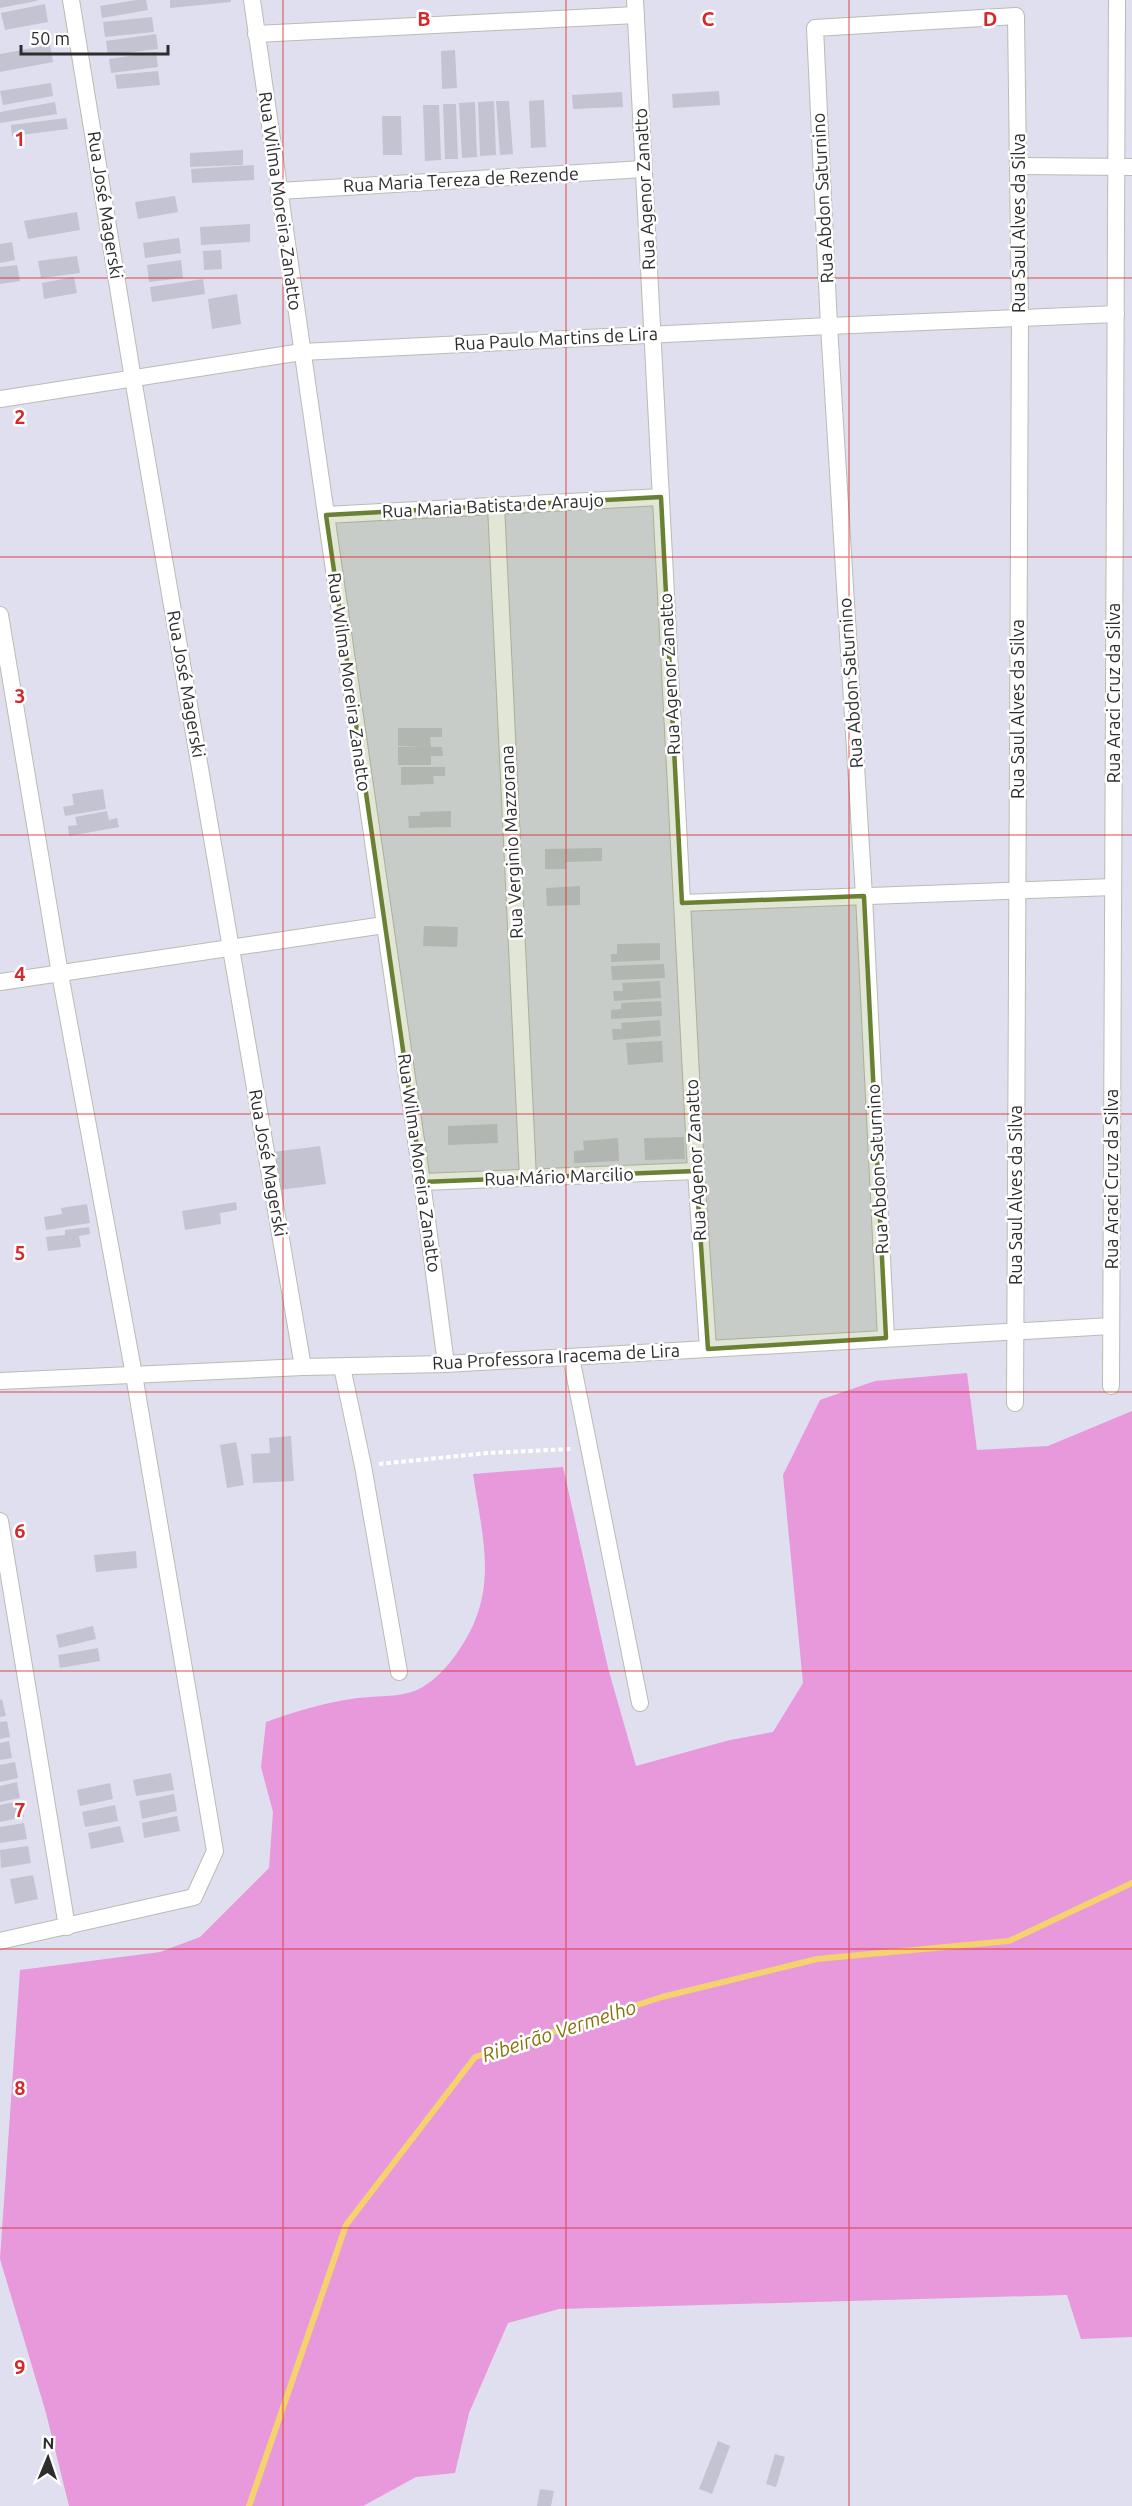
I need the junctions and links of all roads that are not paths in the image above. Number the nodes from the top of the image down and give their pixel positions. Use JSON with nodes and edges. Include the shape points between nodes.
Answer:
{"nodes":[{"id":1,"x":71,"y":0,"type":"edge"},
{"id":2,"x":252,"y":0,"type":"edge"},
{"id":3,"x":1117,"y":0,"type":"edge"},
{"id":4,"x":635,"y":7,"type":"edge"},
{"id":5,"x":1016,"y":16,"type":"joint"},
{"id":6,"x":256,"y":34,"type":"junction"},
{"id":7,"x":1020,"y":166,"type":"junction"},
{"id":8,"x":1124,"y":166,"type":"edge"},
{"id":9,"x":644,"y":169,"type":"junction"},
{"id":10,"x":279,"y":191,"type":"junction"},
{"id":11,"x":1116,"y":314,"type":"junction"},
{"id":12,"x":1020,"y":319,"type":"junction"},
{"id":13,"x":829,"y":326,"type":"junction"},
{"id":14,"x":652,"y":334,"type":"junction"},
{"id":15,"x":302,"y":352,"type":"junction"},
{"id":16,"x":134,"y":378,"type":"junction"},
{"id":17,"x":0,"y":399,"type":"edge"},
{"id":18,"x":661,"y":497,"type":"junction"},
{"id":19,"x":496,"y":505,"type":"junction"},
{"id":20,"x":326,"y":515,"type":"junction"},
{"id":21,"x":0,"y":615,"type":"edge"},
{"id":22,"x":1113,"y":887,"type":"junction"},
{"id":23,"x":1017,"y":890,"type":"junction"},
{"id":24,"x":864,"y":896,"type":"junction"},
{"id":25,"x":682,"y":903,"type":"junction"},
{"id":26,"x":384,"y":925,"type":"junction"},
{"id":27,"x":231,"y":947,"type":"junction"},
{"id":28,"x":60,"y":974,"type":"junction"},
{"id":29,"x":0,"y":982,"type":"edge"},
{"id":30,"x":696,"y":1171,"type":"junction"},
{"id":31,"x":528,"y":1178,"type":"junction"},
{"id":32,"x":422,"y":1182,"type":"junction"},
{"id":33,"x":1111,"y":1326,"type":"junction"},
{"id":34,"x":1016,"y":1331,"type":"junction"},
{"id":35,"x":886,"y":1338,"type":"junction"},
{"id":36,"x":708,"y":1349,"type":"junction"},
{"id":37,"x":571,"y":1357,"type":"junction"},
{"id":38,"x":447,"y":1364,"type":"junction"},
{"id":39,"x":303,"y":1367,"type":"junction"},
{"id":40,"x":342,"y":1367,"type":"junction"},
{"id":41,"x":134,"y":1375,"type":"junction"},
{"id":42,"x":0,"y":1382,"type":"edge"},
{"id":43,"x":1111,"y":1386,"type":"dead end"},
{"id":44,"x":1015,"y":1403,"type":"dead end"},
{"id":45,"x":0,"y":1521,"type":"edge"},
{"id":46,"x":399,"y":1672,"type":"dead end"},
{"id":47,"x":640,"y":1703,"type":"dead end"},
{"id":48,"x":67,"y":1927,"type":"junction"},
{"id":49,"x":0,"y":1941,"type":"edge"}],
"edges":[{"from":1,"to":16,"type":"street","name":"Rua José Magerski"},
{"from":2,"to":6,"type":"street","name":"Rua Wilma Moreira Zanatto"},
{"from":3,"to":8,"type":"street","name":"Rua Araci Cruz da Silva"},
{"from":4,"to":6,"type":"street"},
{"from":4,"to":9,"type":"street","name":"Rua Agenor Zanatto"},
{"from":5,"to":7,"type":"street","name":"Rua Saul Alves da Silva"},
{"from":5,"to":13,"type":"street","name":"Rua Abdon Saturnino","via":[[815,28]]},
{"from":6,"to":10,"type":"street","name":"Rua Wilma Moreira Zanatto"},
{"from":7,"to":8,"type":"street"},
{"from":7,"to":12,"type":"street","name":"Rua Saul Alves da Silva"},
{"from":8,"to":11,"type":"street","name":"Rua Araci Cruz da Silva"},
{"from":9,"to":10,"type":"street","name":"Rua Maria Tereza de Rezende"},
{"from":9,"to":14,"type":"street","name":"Rua Agenor Zanatto"},
{"from":10,"to":15,"type":"street","name":"Rua Wilma Moreira Zanatto"},
{"from":11,"to":12,"type":"street","name":"Rua Paulo Martins de Lira"},
{"from":11,"to":22,"type":"street","name":"Rua Araci Cruz da Silva"},
{"from":12,"to":13,"type":"street","name":"Rua Paulo Martins de Lira"},
{"from":12,"to":23,"type":"street","name":"Rua Saul Alves da Silva"},
{"from":13,"to":14,"type":"street","name":"Rua Paulo Martins de Lira"},
{"from":13,"to":24,"type":"street","name":"Rua Abdon Saturnino"},
{"from":14,"to":15,"type":"street","name":"Rua Paulo Martins de Lira"},
{"from":14,"to":18,"type":"street","name":"Rua Agenor Zanatto"},
{"from":15,"to":16,"type":"street","name":"Rua Paulo Martins de Lira"},
{"from":15,"to":20,"type":"street","name":"Rua Wilma Moreira Zanatto"},
{"from":16,"to":17,"type":"street","name":"Rua Paulo Martins de Lira"},
{"from":16,"to":27,"type":"street","name":"Rua José Magerski"},
{"from":18,"to":19,"type":"street","name":"Rua Maria Batista de Araujo"},
{"from":18,"to":25,"type":"street","name":"Rua Agenor Zanatto"},
{"from":19,"to":20,"type":"street","name":"Rua Maria Batista de Araujo"},
{"from":19,"to":31,"type":"street","name":"Rua Verginio Mazzorana"},
{"from":20,"to":26,"type":"street","name":"Rua Wilma Moreira Zanatto"},
{"from":21,"to":28,"type":"street"},
{"from":22,"to":23,"type":"street"},
{"from":22,"to":33,"type":"street","name":"Rua Araci Cruz da Silva"},
{"from":23,"to":24,"type":"street"},
{"from":23,"to":34,"type":"street","name":"Rua Saul Alves da Silva"},
{"from":24,"to":25,"type":"street"},
{"from":24,"to":35,"type":"street","name":"Rua Abdon Saturnino"},
{"from":25,"to":30,"type":"street","name":"Rua Agenor Zanatto"},
{"from":26,"to":27,"type":"street"},
{"from":26,"to":32,"type":"street","name":"Rua Wilma Moreira Zanatto"},
{"from":27,"to":28,"type":"street"},
{"from":27,"to":39,"type":"street","name":"Rua José Magerski"},
{"from":28,"to":29,"type":"street"},
{"from":28,"to":41,"type":"street"},
{"from":30,"to":31,"type":"street","name":"Rua Mário Marcilio"},
{"from":30,"to":36,"type":"street","name":"Rua Agenor Zanatto"},
{"from":31,"to":32,"type":"street","name":"Rua Mário Marcilio"},
{"from":32,"to":38,"type":"street","name":"Rua Wilma Moreira Zanatto"},
{"from":33,"to":34,"type":"street","name":"Rua Professora Iracema de Lira"},
{"from":33,"to":43,"type":"street","name":"Rua Araci Cruz da Silva"},
{"from":34,"to":35,"type":"street","name":"Rua Professora Iracema de Lira"},
{"from":34,"to":44,"type":"street","name":"Rua Saul Alves da Silva"},
{"from":35,"to":36,"type":"street","name":"Rua Professora Iracema de Lira"},
{"from":36,"to":37,"type":"street","name":"Rua Professora Iracema de Lira"},
{"from":37,"to":38,"type":"street","name":"Rua Professora Iracema de Lira"},
{"from":37,"to":47,"type":"street"},
{"from":38,"to":40,"type":"street","name":"Rua Professora Iracema de Lira"},
{"from":39,"to":40,"type":"street","name":"Rua Professora Iracema de Lira"},
{"from":39,"to":41,"type":"street","name":"Rua Professora Iracema de Lira"},
{"from":40,"to":46,"type":"street"},
{"from":41,"to":42,"type":"street","name":"Rua Professora Iracema de Lira"},
{"from":41,"to":48,"type":"street","via":[[215,1851],[194,1897]]},
{"from":45,"to":48,"type":"street"},
{"from":48,"to":49,"type":"street"}]}
